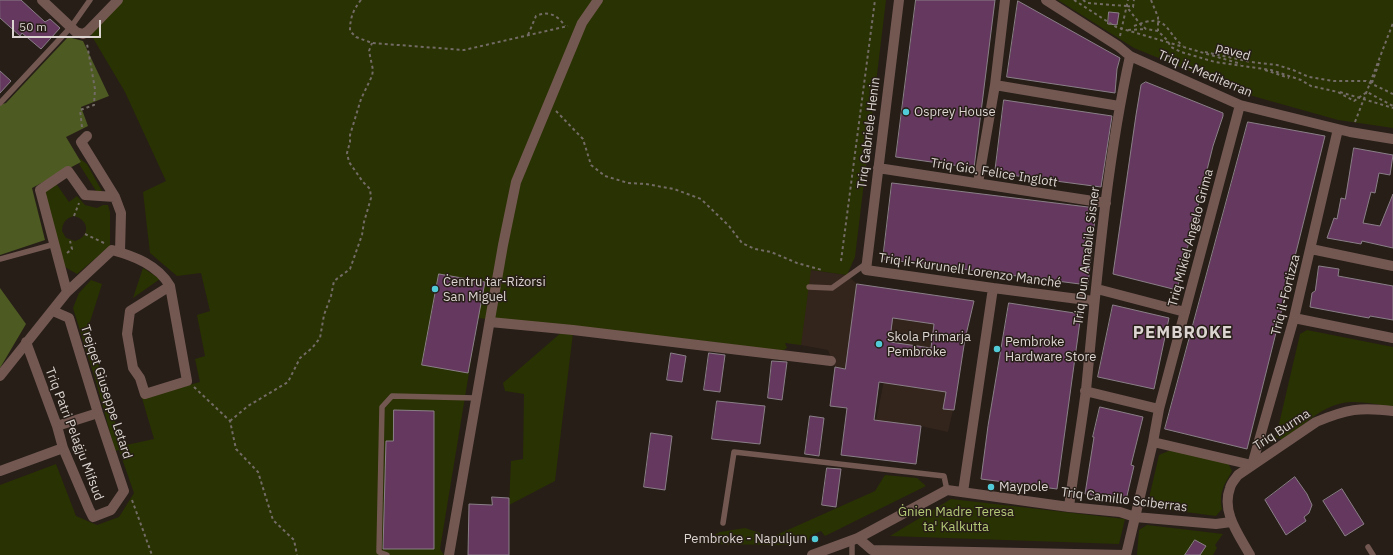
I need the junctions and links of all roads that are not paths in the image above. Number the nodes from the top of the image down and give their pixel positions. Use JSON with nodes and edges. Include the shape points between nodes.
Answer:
{"nodes":[{"id":1,"x":42,"y":0,"type":"edge"},
{"id":2,"x":90,"y":0,"type":"edge"},
{"id":3,"x":118,"y":0,"type":"edge"},
{"id":4,"x":598,"y":0,"type":"edge"},
{"id":5,"x":899,"y":0,"type":"edge"},
{"id":6,"x":1005,"y":0,"type":"edge"},
{"id":7,"x":1046,"y":0,"type":"edge"},
{"id":8,"x":70,"y":27,"type":"junction"},
{"id":9,"x":1130,"y":56,"type":"junction"},
{"id":10,"x":994,"y":85,"type":"junction"},
{"id":11,"x":0,"y":103,"type":"edge"},
{"id":12,"x":1240,"y":105,"type":"junction"},
{"id":13,"x":1119,"y":106,"type":"junction"},
{"id":14,"x":1338,"y":129,"type":"junction"},
{"id":15,"x":87,"y":137,"type":"road end"},
{"id":16,"x":1393,"y":139,"type":"edge"},
{"id":17,"x":878,"y":168,"type":"junction"},
{"id":18,"x":978,"y":183,"type":"junction"},
{"id":19,"x":115,"y":197,"type":"junction"},
{"id":20,"x":1106,"y":203,"type":"junction"},
{"id":21,"x":55,"y":244,"type":"junction"},
{"id":22,"x":1311,"y":249,"type":"junction"},
{"id":23,"x":120,"y":252,"type":"junction"},
{"id":24,"x":0,"y":259,"type":"edge"},
{"id":25,"x":867,"y":266,"type":"junction"},
{"id":26,"x":1393,"y":266,"type":"edge"},
{"id":27,"x":170,"y":286,"type":"junction"},
{"id":28,"x":809,"y":287,"type":"dead end"},
{"id":29,"x":993,"y":288,"type":"junction"},
{"id":30,"x":1096,"y":289,"type":"junction"},
{"id":31,"x":68,"y":292,"type":"junction"},
{"id":32,"x":1094,"y":301,"type":"junction"},
{"id":33,"x":53,"y":311,"type":"junction"},
{"id":34,"x":1185,"y":312,"type":"junction"},
{"id":35,"x":1294,"y":318,"type":"junction"},
{"id":36,"x":490,"y":322,"type":"junction"},
{"id":37,"x":1393,"y":338,"type":"edge"},
{"id":38,"x":26,"y":342,"type":"junction"},
{"id":39,"x":831,"y":361,"type":"dead end"},
{"id":40,"x":0,"y":376,"type":"edge"},
{"id":41,"x":1085,"y":392,"type":"junction"},
{"id":42,"x":476,"y":398,"type":"junction"},
{"id":43,"x":1159,"y":409,"type":"junction"},
{"id":44,"x":1393,"y":411,"type":"edge"},
{"id":45,"x":98,"y":413,"type":"junction"},
{"id":46,"x":57,"y":426,"type":"junction"},
{"id":47,"x":1154,"y":442,"type":"junction"},
{"id":48,"x":63,"y":448,"type":"junction"},
{"id":49,"x":1252,"y":465,"type":"junction"},
{"id":50,"x":0,"y":471,"type":"edge"},
{"id":51,"x":948,"y":490,"type":"junction"},
{"id":52,"x":124,"y":491,"type":"joint"},
{"id":53,"x":963,"y":492,"type":"junction"},
{"id":54,"x":1069,"y":507,"type":"junction"},
{"id":55,"x":1135,"y":517,"type":"junction"},
{"id":56,"x":1231,"y":522,"type":"junction"},
{"id":57,"x":724,"y":523,"type":"dead end"},
{"id":58,"x":855,"y":539,"type":"junction"},
{"id":59,"x":1368,"y":547,"type":"dead end"},
{"id":60,"x":872,"y":553,"type":"edge"},
{"id":61,"x":387,"y":555,"type":"edge"},
{"id":62,"x":449,"y":555,"type":"edge"},
{"id":63,"x":812,"y":555,"type":"edge"},
{"id":64,"x":852,"y":555,"type":"edge"},
{"id":65,"x":1126,"y":555,"type":"edge"},
{"id":66,"x":1250,"y":555,"type":"edge"},
{"id":67,"x":1374,"y":555,"type":"edge"}],
"edges":[{"from":1,"to":8,"type":"street"},
{"from":2,"to":8,"type":"lane"},
{"from":3,"to":8,"type":"street","via":[[85,33],[76,32]]},
{"from":4,"to":36,"type":"street","via":[[580,27],[516,182]]},
{"from":5,"to":17,"type":"street","name":"Triq Gabriele Henin"},
{"from":6,"to":10,"type":"street"},
{"from":7,"to":9,"type":"street","name":"Triq il-Mediterran"},
{"from":8,"to":11,"type":"lane"},
{"from":9,"to":12,"type":"street","name":"Triq il-Mediterran"},
{"from":9,"to":13,"type":"street","name":"Triq Dun Amabile Sisner"},
{"from":10,"to":13,"type":"street"},
{"from":10,"to":18,"type":"street"},
{"from":12,"to":14,"type":"street","name":"Triq il-Mediterran"},
{"from":12,"to":34,"type":"street","name":"Triq Mikiel Angelo Grima"},
{"from":13,"to":20,"type":"street","name":"Triq Dun Amabile Sisner"},
{"from":14,"to":16,"type":"street","name":"Triq il-Mediterran"},
{"from":14,"to":22,"type":"street","name":"Triq il-Fortizza"},
{"from":15,"to":19,"type":"street","via":[[81,142]]},
{"from":17,"to":18,"type":"street","name":"Triq Gio. Felice Inglott"},
{"from":17,"to":25,"type":"street","name":"Triq Gabriele Henin"},
{"from":18,"to":20,"type":"street","name":"Triq Gio. Felice Inglott"},
{"from":19,"to":21,"type":"street","via":[[85,195],[68,172],[40,190]]},
{"from":19,"to":23,"type":"street","via":[[120,213]]},
{"from":20,"to":30,"type":"street","name":"Triq Dun Amabile Sisner"},
{"from":21,"to":24,"type":"lane"},
{"from":21,"to":31,"type":"street"},
{"from":22,"to":26,"type":"street"},
{"from":22,"to":35,"type":"street","name":"Triq il-Fortizza"},
{"from":23,"to":27,"type":"street","via":[[139,258],[165,277]]},
{"from":23,"to":31,"type":"street","via":[[112,250]]},
{"from":25,"to":28,"type":"lane","via":[[832,288]]},
{"from":25,"to":29,"type":"street","name":"Triq il-Kurunell Lorenzo Manché"},
{"from":27,"to":27,"type":"street","via":[[188,381],[145,394],[140,378],[133,368],[127,334],[130,311]]},
{"from":29,"to":32,"type":"street","name":"Triq il-Kurunell Lorenzo Manché"},
{"from":29,"to":53,"type":"street"},
{"from":30,"to":32,"type":"street","name":"Triq Dun Amabile Sisner"},
{"from":30,"to":34,"type":"street"},
{"from":31,"to":33,"type":"street"},
{"from":32,"to":41,"type":"street","name":"Triq Dun Amabile Sisner"},
{"from":33,"to":38,"type":"street"},
{"from":33,"to":45,"type":"street","name":"Trejqet Giuseppe Letard","via":[[69,318]]},
{"from":34,"to":43,"type":"street","name":"Triq Mikiel Angelo Grima"},
{"from":35,"to":37,"type":"street"},
{"from":35,"to":49,"type":"street","name":"Triq il-Fortizza"},
{"from":36,"to":39,"type":"street"},
{"from":36,"to":42,"type":"street"},
{"from":38,"to":40,"type":"street"},
{"from":38,"to":46,"type":"street","name":"Triq Patri Pelaġju Mifsud"},
{"from":41,"to":43,"type":"street"},
{"from":41,"to":54,"type":"street","name":"Triq Dun Amabile Sisner"},
{"from":42,"to":61,"type":"lane","via":[[392,396],[382,407],[379,552]]},
{"from":42,"to":62,"type":"street"},
{"from":43,"to":47,"type":"street","name":"Triq Mikiel Angelo Grima"},
{"from":44,"to":49,"type":"street","name":"Triq Burma","via":[[1358,409],[1330,416],[1316,422]]},
{"from":45,"to":46,"type":"street"},
{"from":45,"to":52,"type":"street","name":"Trejqet Giuseppe Letard"},
{"from":46,"to":48,"type":"street","name":"Triq Patri Pelaġju Mifsud"},
{"from":47,"to":49,"type":"street"},
{"from":47,"to":55,"type":"street","name":"Triq Mikiel Angelo Grima"},
{"from":48,"to":50,"type":"street"},
{"from":48,"to":52,"type":"street","name":"Triq Patri Pelaġju Mifsud","via":[[93,517],[111,510]]},
{"from":49,"to":56,"type":"street","name":"Triq Burma","via":[[1238,475],[1230,487],[1227,500]]},
{"from":51,"to":53,"type":"street","name":"Triq Camillo Sciberras"},
{"from":51,"to":57,"type":"lane","via":[[944,476],[734,452]]},
{"from":51,"to":58,"type":"street"},
{"from":53,"to":54,"type":"street","name":"Triq Camillo Sciberras"},
{"from":54,"to":55,"type":"street","name":"Triq Camillo Sciberras","via":[[1120,512]]},
{"from":55,"to":56,"type":"street","name":"Triq Camillo Sciberras","via":[[1216,524]]},
{"from":55,"to":65,"type":"street","name":"Triq Mikiel Angelo Grima"},
{"from":56,"to":66,"type":"street","name":"Triq Burma"},
{"from":58,"to":60,"type":"street"},
{"from":58,"to":63,"type":"street"},
{"from":58,"to":64,"type":"lane"},
{"from":59,"to":67,"type":"lane"},
{"from":60,"to":65,"type":"street"}]}
